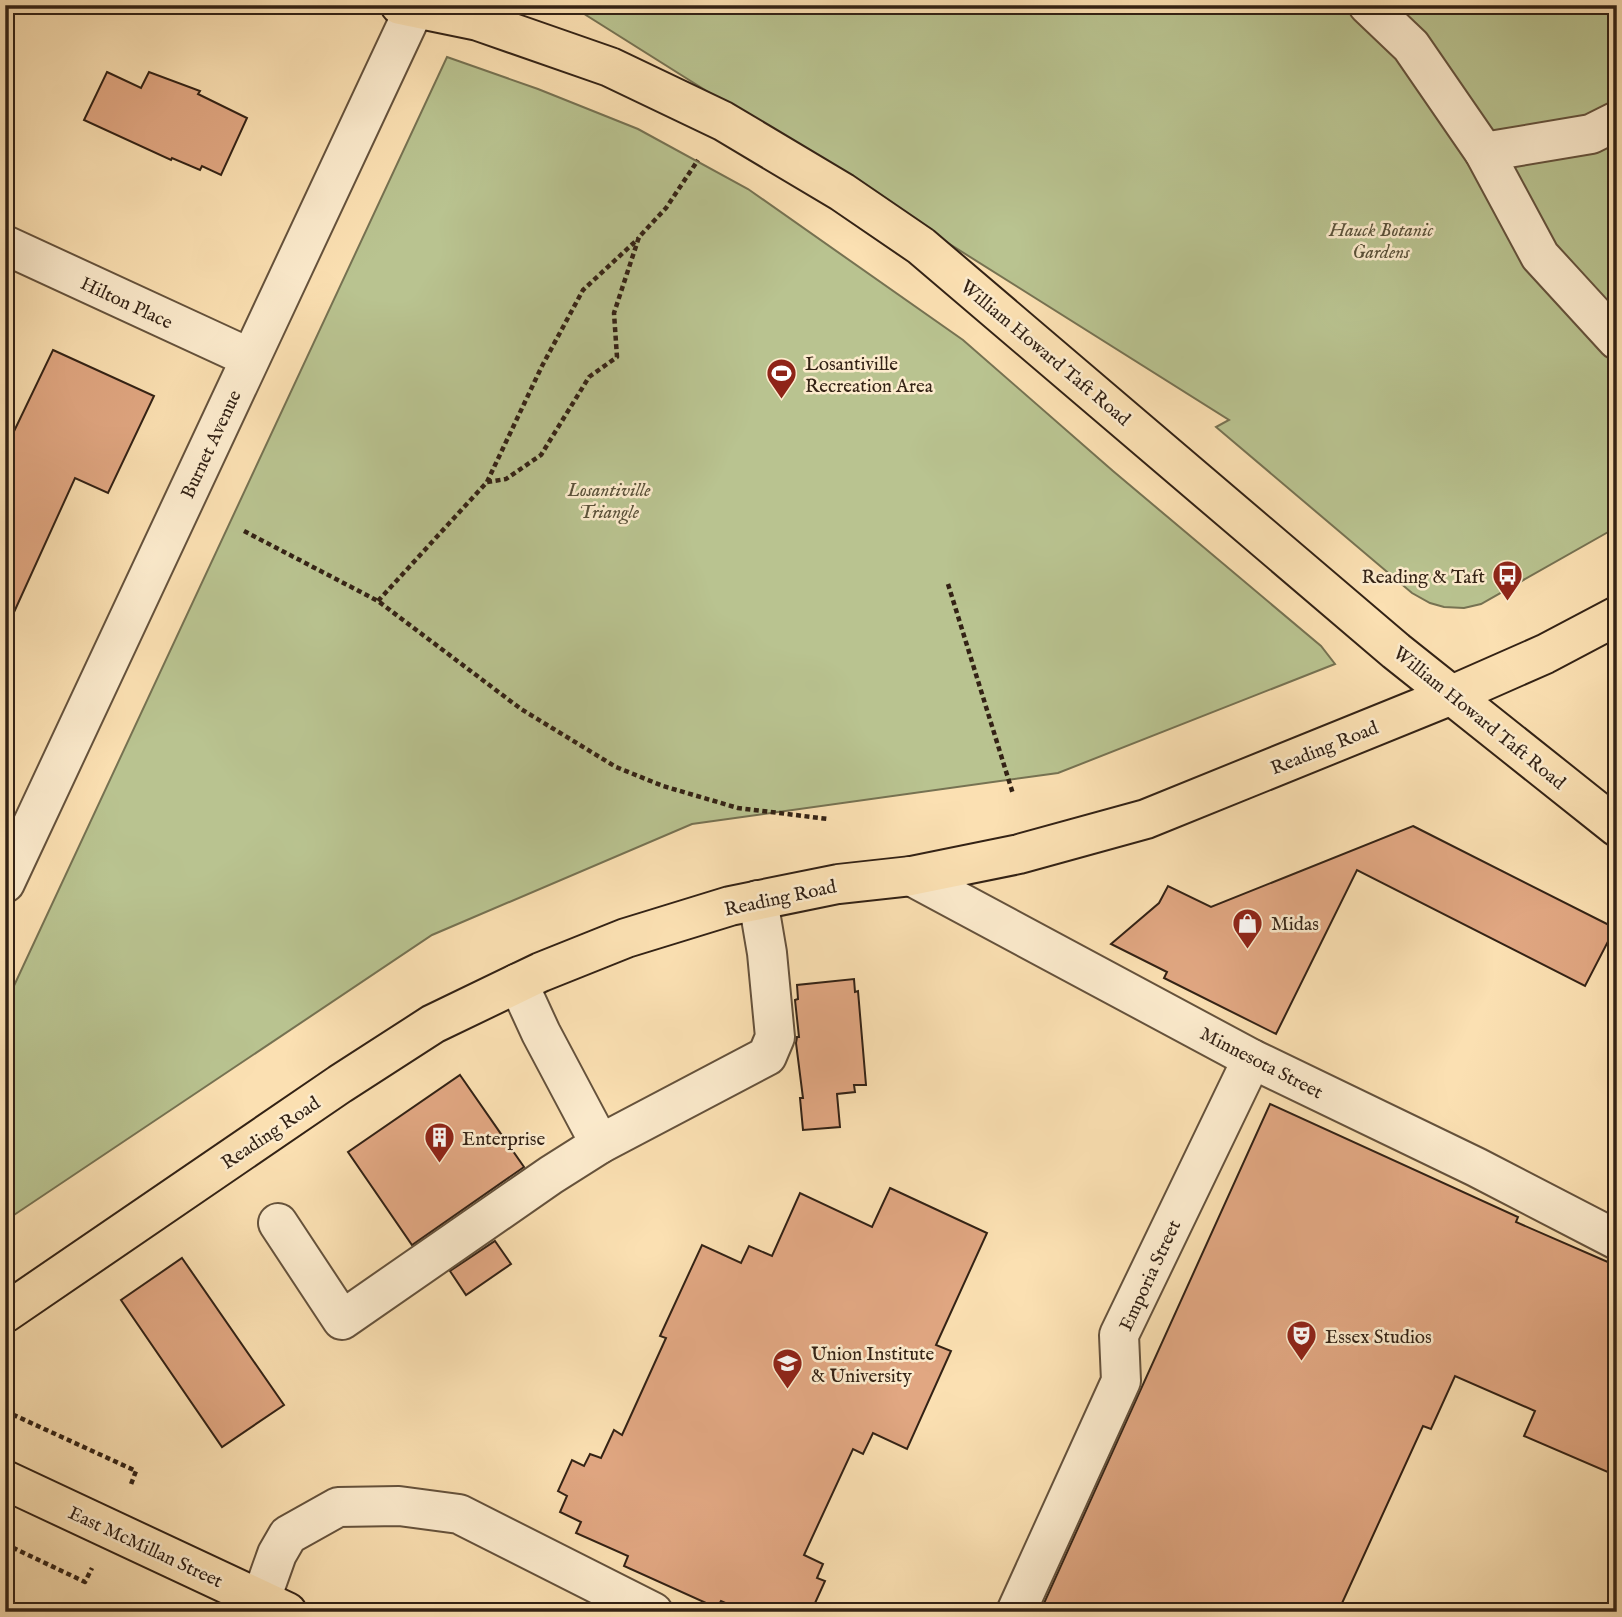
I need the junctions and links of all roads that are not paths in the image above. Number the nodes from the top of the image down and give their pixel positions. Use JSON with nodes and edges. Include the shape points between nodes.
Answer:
{"nodes":[{"id":1,"x":1368,"y":5,"type":"edge"},
{"id":2,"x":410,"y":6,"type":"edge"},
{"id":3,"x":1617,"y":121,"type":"edge"},
{"id":4,"x":1484,"y":152,"type":"junction"},
{"id":5,"x":5,"y":245,"type":"edge"},
{"id":6,"x":1617,"y":340,"type":"edge"},
{"id":7,"x":250,"y":358,"type":"junction"},
{"id":8,"x":1617,"y":616,"type":"edge"},
{"id":9,"x":1452,"y":695,"type":"junction"},
{"id":10,"x":1617,"y":827,"type":"edge"},
{"id":11,"x":911,"y":876,"type":"junction"},
{"id":12,"x":5,"y":883,"type":"edge"},
{"id":13,"x":758,"y":900,"type":"junction"},
{"id":14,"x":518,"y":983,"type":"junction"},
{"id":15,"x":1252,"y":1059,"type":"junction"},
{"id":16,"x":600,"y":1144,"type":"junction"},
{"id":17,"x":278,"y":1223,"type":"dead end"},
{"id":18,"x":1617,"y":1240,"type":"edge"},
{"id":19,"x":8,"y":1309,"type":"edge"},
{"id":20,"x":19,"y":1486,"type":"edge"},
{"id":21,"x":274,"y":1606,"type":"edge"},
{"id":22,"x":653,"y":1612,"type":"edge"},
{"id":23,"x":1016,"y":1612,"type":"edge"}],
"edges":[{"from":1,"to":4,"type":"street","via":[[1411,46]]},
{"from":2,"to":7,"type":"street","name":"Burnet Avenue"},
{"from":2,"to":9,"type":"main road","name":"William Howard Taft Road","via":[[478,20],[610,67],[723,121],[842,192],[921,246]]},
{"from":3,"to":4,"type":"street","via":[[1591,134]]},
{"from":4,"to":6,"type":"street","via":[[1540,256]]},
{"from":5,"to":7,"type":"street","name":"Hilton Place"},
{"from":7,"to":12,"type":"street","name":"Burnet Avenue"},
{"from":8,"to":9,"type":"main road","name":"Reading Road"},
{"from":9,"to":10,"type":"main road","name":"William Howard Taft Road"},
{"from":9,"to":11,"type":"main road","name":"Reading Road","via":[[1146,820],[1019,854]]},
{"from":11,"to":13,"type":"main road","name":"Reading Road"},
{"from":11,"to":15,"type":"street","name":"Minnesota Street"},
{"from":13,"to":14,"type":"main road","name":"Reading Road","via":[[626,938]]},
{"from":13,"to":16,"type":"street","via":[[775,1037],[767,1056]]},
{"from":14,"to":16,"type":"street"},
{"from":14,"to":19,"type":"main road","name":"Reading Road","via":[[433,1024]]},
{"from":15,"to":18,"type":"street","name":"Minnesota Street"},
{"from":15,"to":23,"type":"street","name":"Emporia Street","via":[[1119,1335],[1121,1381]]},
{"from":16,"to":17,"type":"street","via":[[342,1320]]},
{"from":20,"to":21,"type":"main road","name":"East McMillan Street"},
{"from":21,"to":22,"type":"street","via":[[277,1554],[288,1535],[338,1507],[399,1506],[459,1514]]}]}
